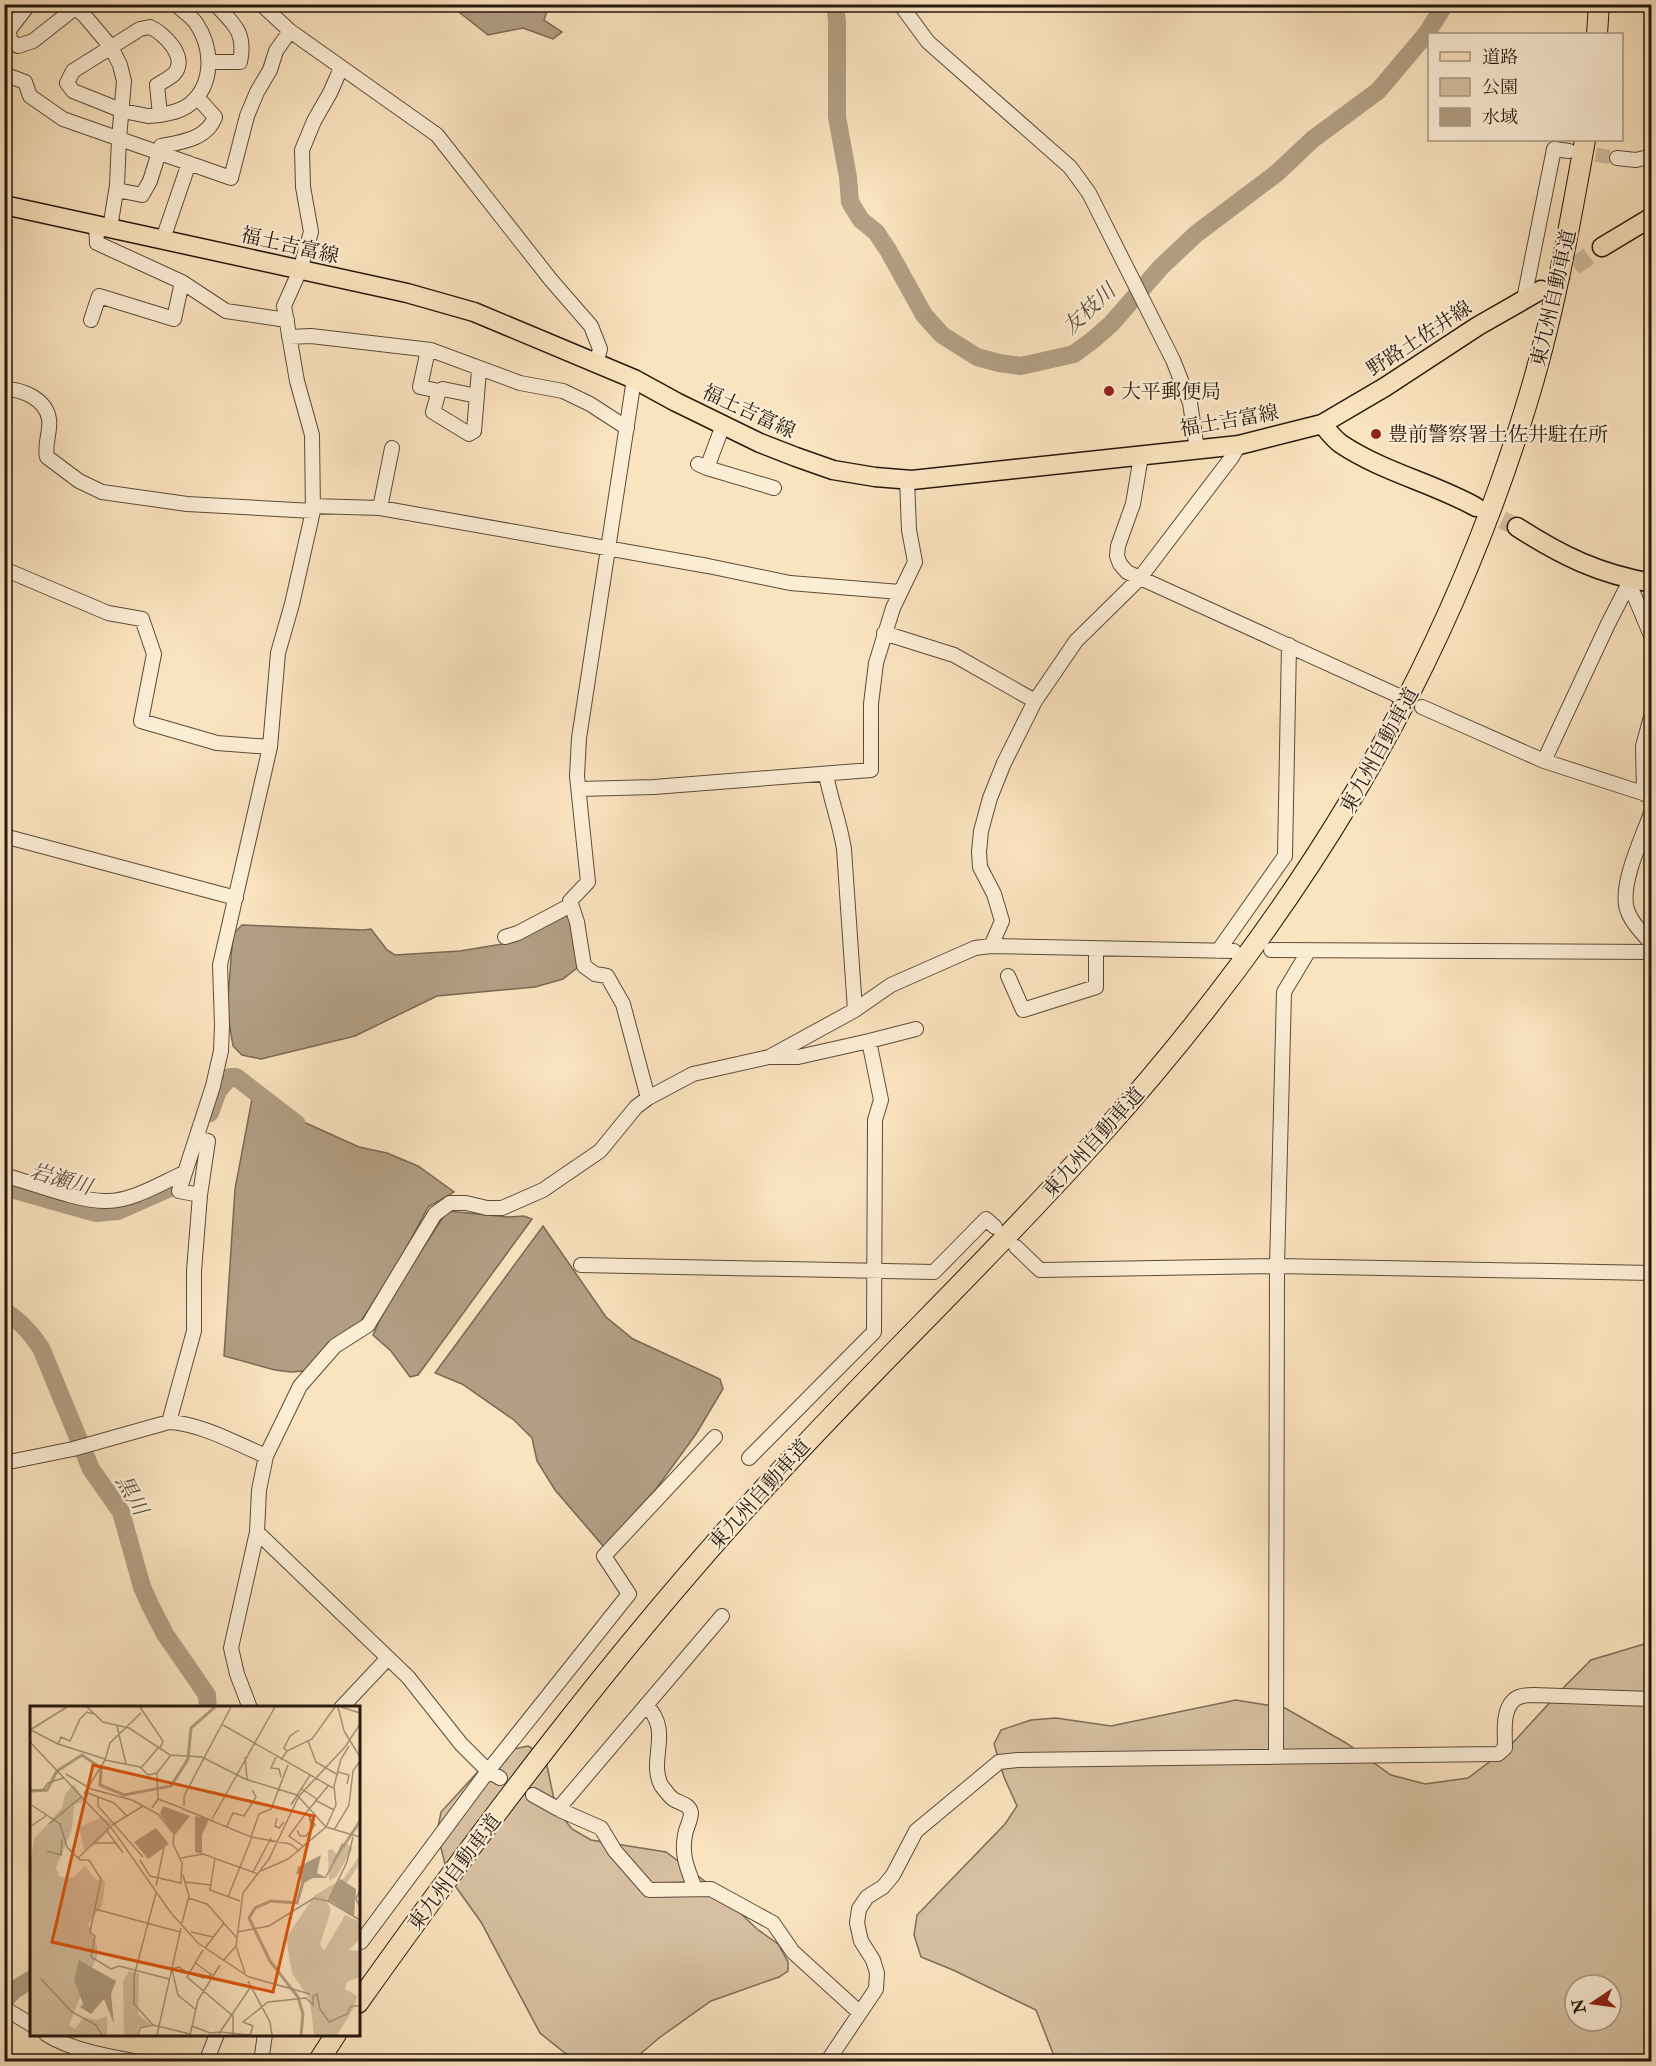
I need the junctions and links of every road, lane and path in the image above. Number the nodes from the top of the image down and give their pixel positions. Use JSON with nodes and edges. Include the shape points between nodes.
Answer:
{"nodes":[{"id":1,"x":29,"y":4,"type":"edge"},
{"id":2,"x":215,"y":4,"type":"edge"},
{"id":3,"x":261,"y":4,"type":"edge"},
{"id":4,"x":900,"y":4,"type":"edge"},
{"id":5,"x":1599,"y":4,"type":"edge"},
{"id":6,"x":72,"y":6,"type":"edge"},
{"id":7,"x":184,"y":7,"type":"edge"},
{"id":8,"x":290,"y":31,"type":"junction"},
{"id":9,"x":1597,"y":33,"type":"edge"},
{"id":10,"x":111,"y":47,"type":"junction"},
{"id":11,"x":209,"y":62,"type":"junction"},
{"id":12,"x":341,"y":68,"type":"junction"},
{"id":13,"x":4,"y":74,"type":"edge"},
{"id":14,"x":197,"y":97,"type":"junction"},
{"id":15,"x":123,"y":111,"type":"junction"},
{"id":16,"x":160,"y":115,"type":"junction"},
{"id":17,"x":119,"y":139,"type":"junction"},
{"id":18,"x":1577,"y":145,"type":"edge"},
{"id":19,"x":157,"y":152,"type":"junction"},
{"id":20,"x":1652,"y":156,"type":"edge"},
{"id":21,"x":1617,"y":158,"type":"tunnel mouth"},
{"id":22,"x":189,"y":163,"type":"junction"},
{"id":23,"x":117,"y":190,"type":"junction"},
{"id":24,"x":4,"y":205,"type":"edge"},
{"id":25,"x":1652,"y":217,"type":"edge"},
{"id":26,"x":103,"y":227,"type":"junction"},
{"id":27,"x":163,"y":239,"type":"junction"},
{"id":28,"x":1602,"y":247,"type":"tunnel mouth"},
{"id":29,"x":300,"y":270,"type":"junction"},
{"id":30,"x":182,"y":282,"type":"junction"},
{"id":31,"x":1541,"y":290,"type":"tunnel mouth"},
{"id":32,"x":1524,"y":299,"type":"junction"},
{"id":33,"x":91,"y":320,"type":"dead end"},
{"id":34,"x":286,"y":320,"type":"junction"},
{"id":35,"x":290,"y":337,"type":"junction"},
{"id":36,"x":428,"y":350,"type":"junction"},
{"id":37,"x":596,"y":363,"type":"junction"},
{"id":38,"x":479,"y":370,"type":"junction"},
{"id":39,"x":634,"y":379,"type":"junction"},
{"id":40,"x":4,"y":389,"type":"edge"},
{"id":41,"x":439,"y":391,"type":"junction"},
{"id":42,"x":477,"y":396,"type":"junction"},
{"id":43,"x":1322,"y":424,"type":"junction"},
{"id":44,"x":723,"y":425,"type":"junction"},
{"id":45,"x":627,"y":428,"type":"junction"},
{"id":46,"x":1239,"y":445,"type":"junction"},
{"id":47,"x":392,"y":448,"type":"dead end"},
{"id":48,"x":1197,"y":449,"type":"junction"},
{"id":49,"x":1141,"y":456,"type":"junction"},
{"id":50,"x":907,"y":480,"type":"junction"},
{"id":51,"x":774,"y":488,"type":"dead end"},
{"id":52,"x":1476,"y":507,"type":"tunnel mouth"},
{"id":53,"x":380,"y":508,"type":"junction"},
{"id":54,"x":313,"y":509,"type":"junction"},
{"id":55,"x":1517,"y":527,"type":"tunnel mouth"},
{"id":56,"x":607,"y":548,"type":"junction"},
{"id":57,"x":4,"y":569,"type":"edge"},
{"id":58,"x":1139,"y":579,"type":"junction"},
{"id":59,"x":1630,"y":581,"type":"junction"},
{"id":60,"x":1652,"y":583,"type":"edge"},
{"id":61,"x":900,"y":592,"type":"junction"},
{"id":62,"x":884,"y":633,"type":"junction"},
{"id":63,"x":1652,"y":638,"type":"edge"},
{"id":64,"x":1289,"y":645,"type":"junction"},
{"id":65,"x":1399,"y":696,"type":"dead end"},
{"id":66,"x":1035,"y":701,"type":"junction"},
{"id":67,"x":1422,"y":707,"type":"dead end"},
{"id":68,"x":1652,"y":713,"type":"edge"},
{"id":69,"x":270,"y":747,"type":"junction"},
{"id":70,"x":1544,"y":761,"type":"junction"},
{"id":71,"x":826,"y":775,"type":"junction"},
{"id":72,"x":579,"y":789,"type":"junction"},
{"id":73,"x":1648,"y":795,"type":"edge"},
{"id":74,"x":1652,"y":810,"type":"edge"},
{"id":75,"x":4,"y":836,"type":"edge"},
{"id":76,"x":236,"y":898,"type":"junction"},
{"id":77,"x":571,"y":905,"type":"junction"},
{"id":78,"x":505,"y":937,"type":"dead end"},
{"id":79,"x":1652,"y":944,"type":"edge"},
{"id":80,"x":992,"y":946,"type":"junction"},
{"id":81,"x":1096,"y":949,"type":"junction"},
{"id":82,"x":1271,"y":950,"type":"dead end"},
{"id":83,"x":1218,"y":951,"type":"junction"},
{"id":84,"x":1234,"y":951,"type":"dead end"},
{"id":85,"x":1308,"y":952,"type":"junction"},
{"id":86,"x":1652,"y":952,"type":"edge"},
{"id":87,"x":1008,"y":976,"type":"dead end"},
{"id":88,"x":855,"y":1010,"type":"junction"},
{"id":89,"x":916,"y":1029,"type":"dead end"},
{"id":90,"x":869,"y":1041,"type":"junction"},
{"id":91,"x":769,"y":1057,"type":"junction"},
{"id":92,"x":648,"y":1098,"type":"junction"},
{"id":93,"x":197,"y":1138,"type":"junction"},
{"id":94,"x":184,"y":1173,"type":"junction"},
{"id":95,"x":4,"y":1175,"type":"edge"},
{"id":96,"x":200,"y":1194,"type":"junction"},
{"id":97,"x":995,"y":1227,"type":"dead end"},
{"id":98,"x":1016,"y":1247,"type":"dead end"},
{"id":99,"x":581,"y":1265,"type":"dead end"},
{"id":100,"x":1277,"y":1266,"type":"junction"},
{"id":101,"x":875,"y":1269,"type":"junction"},
{"id":102,"x":1652,"y":1273,"type":"edge"},
{"id":103,"x":169,"y":1422,"type":"junction"},
{"id":104,"x":715,"y":1437,"type":"dead end"},
{"id":105,"x":266,"y":1456,"type":"junction"},
{"id":106,"x":749,"y":1458,"type":"dead end"},
{"id":107,"x":4,"y":1463,"type":"edge"},
{"id":108,"x":257,"y":1532,"type":"junction"},
{"id":109,"x":722,"y":1616,"type":"dead end"},
{"id":110,"x":387,"y":1659,"type":"junction"},
{"id":111,"x":1652,"y":1699,"type":"edge"},
{"id":112,"x":646,"y":1705,"type":"junction"},
{"id":113,"x":250,"y":1706,"type":"edge"},
{"id":114,"x":342,"y":1706,"type":"edge"},
{"id":115,"x":1276,"y":1757,"type":"junction"},
{"id":116,"x":494,"y":1774,"type":"junction"},
{"id":117,"x":533,"y":1795,"type":"dead end"},
{"id":118,"x":558,"y":1809,"type":"junction"},
{"id":119,"x":695,"y":1889,"type":"junction"},
{"id":120,"x":360,"y":1942,"type":"edge"},
{"id":121,"x":360,"y":2000,"type":"edge"},
{"id":122,"x":5,"y":2009,"type":"edge"},
{"id":123,"x":860,"y":2013,"type":"junction"},
{"id":124,"x":30,"y":2024,"type":"edge"},
{"id":125,"x":49,"y":2036,"type":"edge"},
{"id":126,"x":216,"y":2036,"type":"edge"},
{"id":127,"x":265,"y":2036,"type":"edge"},
{"id":128,"x":335,"y":2036,"type":"edge"},
{"id":129,"x":139,"y":2061,"type":"edge"},
{"id":130,"x":206,"y":2061,"type":"edge"},
{"id":131,"x":261,"y":2061,"type":"edge"},
{"id":132,"x":318,"y":2061,"type":"edge"},
{"id":133,"x":827,"y":2061,"type":"edge"}],
"edges":[{"from":1,"to":6,"type":"street","via":[[9,30],[10,40],[18,46],[33,41]]},
{"from":2,"to":11,"type":"street","via":[[234,24],[243,46],[240,62]]},
{"from":3,"to":8,"type":"street"},
{"from":4,"to":48,"type":"street","via":[[928,42],[1070,167],[1089,193],[1173,360],[1190,403]]},
{"from":5,"to":9,"type":"highway"},
{"from":6,"to":10,"type":"street"},
{"from":7,"to":11,"type":"street","via":[[206,45]]},
{"from":8,"to":12,"type":"street"},
{"from":8,"to":22,"type":"street","via":[[276,51],[247,116],[231,178]]},
{"from":10,"to":15,"type":"street","via":[[124,81]]},
{"from":10,"to":15,"type":"street","via":[[73,71],[67,83],[73,92]]},
{"from":10,"to":16,"type":"street","via":[[150,27],[173,46],[178,67],[157,85]]},
{"from":11,"to":14,"type":"street","via":[[207,79]]},
{"from":12,"to":29,"type":"street","via":[[302,150],[303,187],[311,232]]},
{"from":12,"to":37,"type":"street","via":[[438,135],[550,280],[591,326],[600,348]]},
{"from":13,"to":17,"type":"street","via":[[25,82],[30,96],[63,119]]},
{"from":14,"to":16,"type":"street","via":[[177,111]]},
{"from":14,"to":19,"type":"street","via":[[215,117],[211,127],[198,136],[161,146]]},
{"from":15,"to":16,"type":"street"},
{"from":15,"to":17,"type":"street"},
{"from":17,"to":19,"type":"street"},
{"from":17,"to":23,"type":"street"},
{"from":18,"to":32,"type":"street","via":[[1554,149]]},
{"from":18,"to":121,"type":"highway","name":"東九州自動車道","via":[[1566,245],[1550,320],[1527,404],[1477,547],[1417,681],[1368,773],[1303,878],[1214,1001],[1098,1139],[808,1440],[661,1604],[537,1760]]},
{"from":19,"to":22,"type":"street"},
{"from":19,"to":23,"type":"street","via":[[142,195]]},
{"from":20,"to":21,"type":"street","via":[[1636,160]]},
{"from":22,"to":27,"type":"street"},
{"from":23,"to":26,"type":"street"},
{"from":24,"to":26,"type":"main road","name":"福土吉富線"},
{"from":25,"to":28,"type":"main road"},
{"from":26,"to":27,"type":"main road","name":"福土吉富線"},
{"from":26,"to":30,"type":"street","via":[[97,243]]},
{"from":27,"to":29,"type":"main road","name":"福土吉富線"},
{"from":29,"to":34,"type":"street","via":[[284,306]]},
{"from":29,"to":37,"type":"main road","name":"福土吉富線","via":[[474,312]]},
{"from":30,"to":33,"type":"street","via":[[174,319],[99,296]]},
{"from":30,"to":34,"type":"street","via":[[226,311]]},
{"from":31,"to":32,"type":"main road","name":"野路土佐井線"},
{"from":32,"to":43,"type":"main road","name":"野路土佐井線"},
{"from":34,"to":35,"type":"street"},
{"from":35,"to":36,"type":"street"},
{"from":35,"to":54,"type":"street","via":[[312,435]]},
{"from":36,"to":38,"type":"street"},
{"from":36,"to":41,"type":"street","via":[[420,387]]},
{"from":37,"to":39,"type":"main road","name":"福土吉富線"},
{"from":38,"to":42,"type":"street"},
{"from":38,"to":45,"type":"street","via":[[520,384],[563,391]]},
{"from":39,"to":44,"type":"main road","name":"福土吉富線"},
{"from":39,"to":45,"type":"street"},
{"from":40,"to":54,"type":"street","via":[[28,393],[42,405],[49,418],[47,457],[79,481],[102,492],[187,504]]},
{"from":41,"to":42,"type":"street"},
{"from":41,"to":42,"type":"street","via":[[434,412],[469,434],[474,431]]},
{"from":43,"to":46,"type":"main road","name":"福土吉富線"},
{"from":43,"to":52,"type":"main road","via":[[1339,443],[1366,459]]},
{"from":44,"to":50,"type":"main road","name":"福土吉富線","via":[[834,470]]},
{"from":44,"to":51,"type":"street","via":[[702,466]]},
{"from":45,"to":56,"type":"street"},
{"from":46,"to":48,"type":"main road","name":"福土吉富線"},
{"from":46,"to":58,"type":"street"},
{"from":47,"to":53,"type":"street"},
{"from":48,"to":49,"type":"main road","name":"福土吉富線"},
{"from":49,"to":50,"type":"main road","name":"福土吉富線"},
{"from":49,"to":58,"type":"street","via":[[1133,504],[1117,556],[1127,572]]},
{"from":50,"to":61,"type":"street","via":[[915,562]]},
{"from":53,"to":54,"type":"street"},
{"from":53,"to":56,"type":"street"},
{"from":54,"to":69,"type":"street","via":[[278,653]]},
{"from":55,"to":59,"type":"main road","via":[[1550,549]]},
{"from":56,"to":61,"type":"street","via":[[790,583]]},
{"from":56,"to":72,"type":"street","via":[[579,738]]},
{"from":57,"to":69,"type":"street","via":[[108,613],[142,619],[154,654],[141,721],[217,743]]},
{"from":58,"to":64,"type":"street"},
{"from":58,"to":66,"type":"street","via":[[1076,640]]},
{"from":59,"to":60,"type":"main road"},
{"from":59,"to":63,"type":"street"},
{"from":59,"to":70,"type":"street"},
{"from":61,"to":62,"type":"street"},
{"from":62,"to":66,"type":"street","via":[[954,655]]},
{"from":62,"to":71,"type":"street","via":[[871,704],[871,770]]},
{"from":64,"to":65,"type":"street"},
{"from":64,"to":83,"type":"street","via":[[1285,856]]},
{"from":66,"to":80,"type":"street","via":[[1004,763],[981,831],[980,867],[1002,921]]},
{"from":67,"to":70,"type":"street"},
{"from":68,"to":73,"type":"street","via":[[1643,746]]},
{"from":69,"to":76,"type":"street"},
{"from":70,"to":73,"type":"street"},
{"from":71,"to":72,"type":"street"},
{"from":71,"to":88,"type":"street","via":[[844,849]]},
{"from":72,"to":77,"type":"street","via":[[588,882],[570,901]]},
{"from":74,"to":79,"type":"street","via":[[1630,871],[1626,907]]},
{"from":75,"to":76,"type":"street"},
{"from":76,"to":93,"type":"street","via":[[220,965],[220,1051]]},
{"from":77,"to":78,"type":"street"},
{"from":77,"to":92,"type":"street","via":[[584,966],[607,976],[623,1004]]},
{"from":80,"to":81,"type":"street"},
{"from":80,"to":88,"type":"street","via":[[975,948],[891,985]]},
{"from":81,"to":83,"type":"street"},
{"from":81,"to":87,"type":"street","via":[[1095,987],[1023,1010]]},
{"from":82,"to":85,"type":"street"},
{"from":83,"to":84,"type":"street"},
{"from":85,"to":86,"type":"street"},
{"from":85,"to":100,"type":"street","via":[[1284,992]]},
{"from":88,"to":91,"type":"street"},
{"from":89,"to":90,"type":"street"},
{"from":90,"to":91,"type":"street","via":[[798,1057]]},
{"from":90,"to":101,"type":"street","via":[[881,1100],[875,1120]]},
{"from":91,"to":92,"type":"street","via":[[693,1074]]},
{"from":92,"to":105,"type":"street","via":[[600,1151],[543,1190],[502,1208],[450,1203],[435,1214],[368,1325],[335,1346],[300,1386]]},
{"from":93,"to":94,"type":"street"},
{"from":93,"to":96,"type":"street","via":[[208,1141]]},
{"from":94,"to":95,"type":"street","via":[[129,1197],[108,1201]]},
{"from":94,"to":96,"type":"street","via":[[179,1191]]},
{"from":96,"to":103,"type":"street","via":[[194,1331]]},
{"from":97,"to":101,"type":"street","via":[[986,1219],[934,1272]]},
{"from":98,"to":100,"type":"street","via":[[1040,1270]]},
{"from":99,"to":101,"type":"street"},
{"from":100,"to":102,"type":"street"},
{"from":100,"to":115,"type":"street"},
{"from":101,"to":106,"type":"street","via":[[874,1332]]},
{"from":103,"to":105,"type":"street","via":[[204,1430]]},
{"from":103,"to":107,"type":"street","via":[[73,1449]]},
{"from":104,"to":116,"type":"street","via":[[604,1556],[630,1594]]},
{"from":105,"to":108,"type":"street"},
{"from":108,"to":110,"type":"street"},
{"from":108,"to":113,"type":"street","via":[[231,1648]]},
{"from":109,"to":112,"type":"street"},
{"from":110,"to":114,"type":"street"},
{"from":110,"to":116,"type":"street","via":[[408,1677],[461,1744]]},
{"from":111,"to":115,"type":"street","via":[[1514,1699],[1505,1720],[1505,1748],[1498,1754]]},
{"from":112,"to":118,"type":"street"},
{"from":112,"to":119,"type":"street","via":[[659,1725],[661,1784],[671,1798],[690,1810],[683,1856]]},
{"from":115,"to":123,"type":"street","via":[[999,1762],[916,1832],[893,1875],[859,1909],[861,1941],[877,1973],[876,1989]]},
{"from":116,"to":120,"type":"street"},
{"from":117,"to":118,"type":"street"},
{"from":118,"to":119,"type":"street","via":[[601,1827],[615,1851],[649,1890]]},
{"from":119,"to":123,"type":"street","via":[[711,1889],[773,1923],[793,1952]]},
{"from":122,"to":124,"type":"street"},
{"from":123,"to":133,"type":"street"},
{"from":125,"to":129,"type":"street","via":[[84,2049]]},
{"from":126,"to":130,"type":"street"},
{"from":127,"to":131,"type":"street"},
{"from":128,"to":132,"type":"highway"}]}
